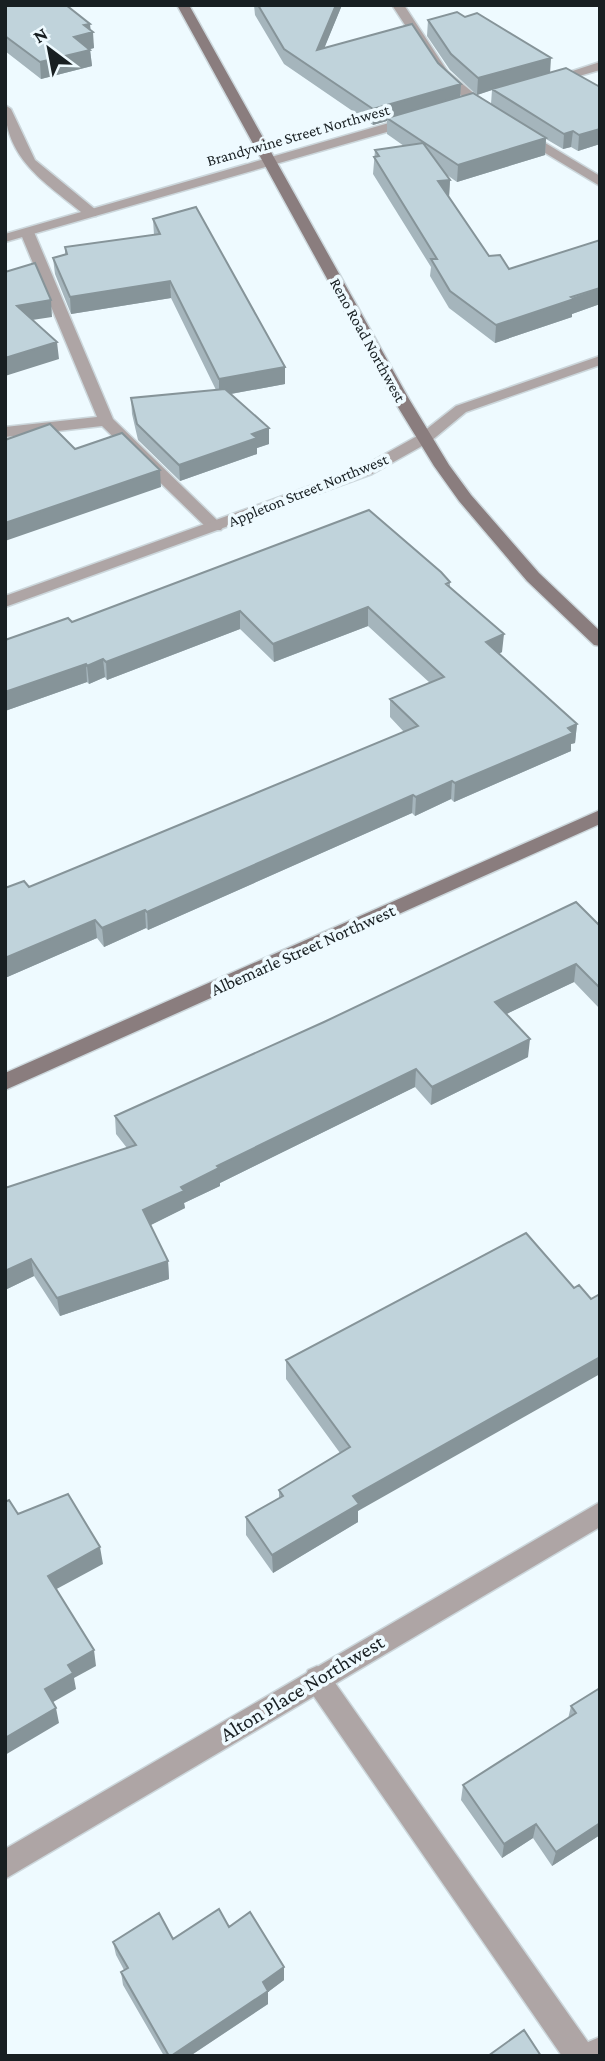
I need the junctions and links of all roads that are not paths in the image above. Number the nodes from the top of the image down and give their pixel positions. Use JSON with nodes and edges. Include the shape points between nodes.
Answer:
{"nodes":[{"id":1,"x":183,"y":5,"type":"edge"},
{"id":2,"x":398,"y":5,"type":"edge"},
{"id":3,"x":600,"y":66,"type":"edge"},
{"id":4,"x":537,"y":84,"type":"edge"},
{"id":5,"x":499,"y":95,"type":"edge"},
{"id":6,"x":468,"y":104,"type":"junction"},
{"id":7,"x":5,"y":109,"type":"edge"},
{"id":8,"x":425,"y":117,"type":"edge"},
{"id":9,"x":269,"y":162,"type":"junction"},
{"id":10,"x":600,"y":182,"type":"edge"},
{"id":11,"x":91,"y":213,"type":"junction"},
{"id":12,"x":27,"y":232,"type":"junction"},
{"id":13,"x":5,"y":238,"type":"edge"},
{"id":14,"x":600,"y":360,"type":"edge"},
{"id":15,"x":106,"y":421,"type":"junction"},
{"id":16,"x":5,"y":432,"type":"edge"},
{"id":17,"x":425,"y":438,"type":"junction"},
{"id":18,"x":215,"y":527,"type":"junction"},
{"id":19,"x":5,"y":602,"type":"edge"},
{"id":20,"x":600,"y":641,"type":"edge"},
{"id":21,"x":600,"y":816,"type":"edge"},
{"id":22,"x":5,"y":1082,"type":"edge"},
{"id":23,"x":600,"y":1513,"type":"edge"},
{"id":24,"x":317,"y":1679,"type":"junction"},
{"id":25,"x":5,"y":1865,"type":"edge"},
{"id":26,"x":600,"y":2052,"type":"edge"},
{"id":27,"x":580,"y":2056,"type":"edge"},
{"id":28,"x":595,"y":2056,"type":"edge"}],
"edges":[{"from":1,"to":9,"type":"main road","name":"Reno Road Northwest"},
{"from":2,"to":6,"type":"street"},
{"from":3,"to":4,"type":"street"},
{"from":5,"to":6,"type":"street"},
{"from":6,"to":10,"type":"street"},
{"from":7,"to":11,"type":"street","via":[[29,162]]},
{"from":8,"to":9,"type":"street","name":"Brandywine Street Northwest"},
{"from":9,"to":11,"type":"street","name":"Brandywine Street Northwest"},
{"from":9,"to":17,"type":"main road","name":"Reno Road Northwest"},
{"from":11,"to":12,"type":"street","name":"Brandywine Street Northwest"},
{"from":12,"to":13,"type":"street","name":"Brandywine Street Northwest"},
{"from":12,"to":15,"type":"street"},
{"from":14,"to":17,"type":"street","name":"Appleton Street Northwest","via":[[461,409]]},
{"from":15,"to":16,"type":"street"},
{"from":15,"to":18,"type":"street"},
{"from":17,"to":18,"type":"street","name":"Appleton Street Northwest","via":[[366,471]]},
{"from":17,"to":20,"type":"main road","name":"Reno Road Northwest","via":[[453,482],[508,549]]},
{"from":18,"to":19,"type":"street","name":"Appleton Street Northwest"},
{"from":21,"to":22,"type":"main road","name":"Albemarle Street Northwest"},
{"from":23,"to":24,"type":"street","name":"Alton Place Northwest"},
{"from":24,"to":25,"type":"street","name":"Alton Place Northwest"},
{"from":24,"to":27,"type":"street"},
{"from":26,"to":28,"type":"street"}]}
